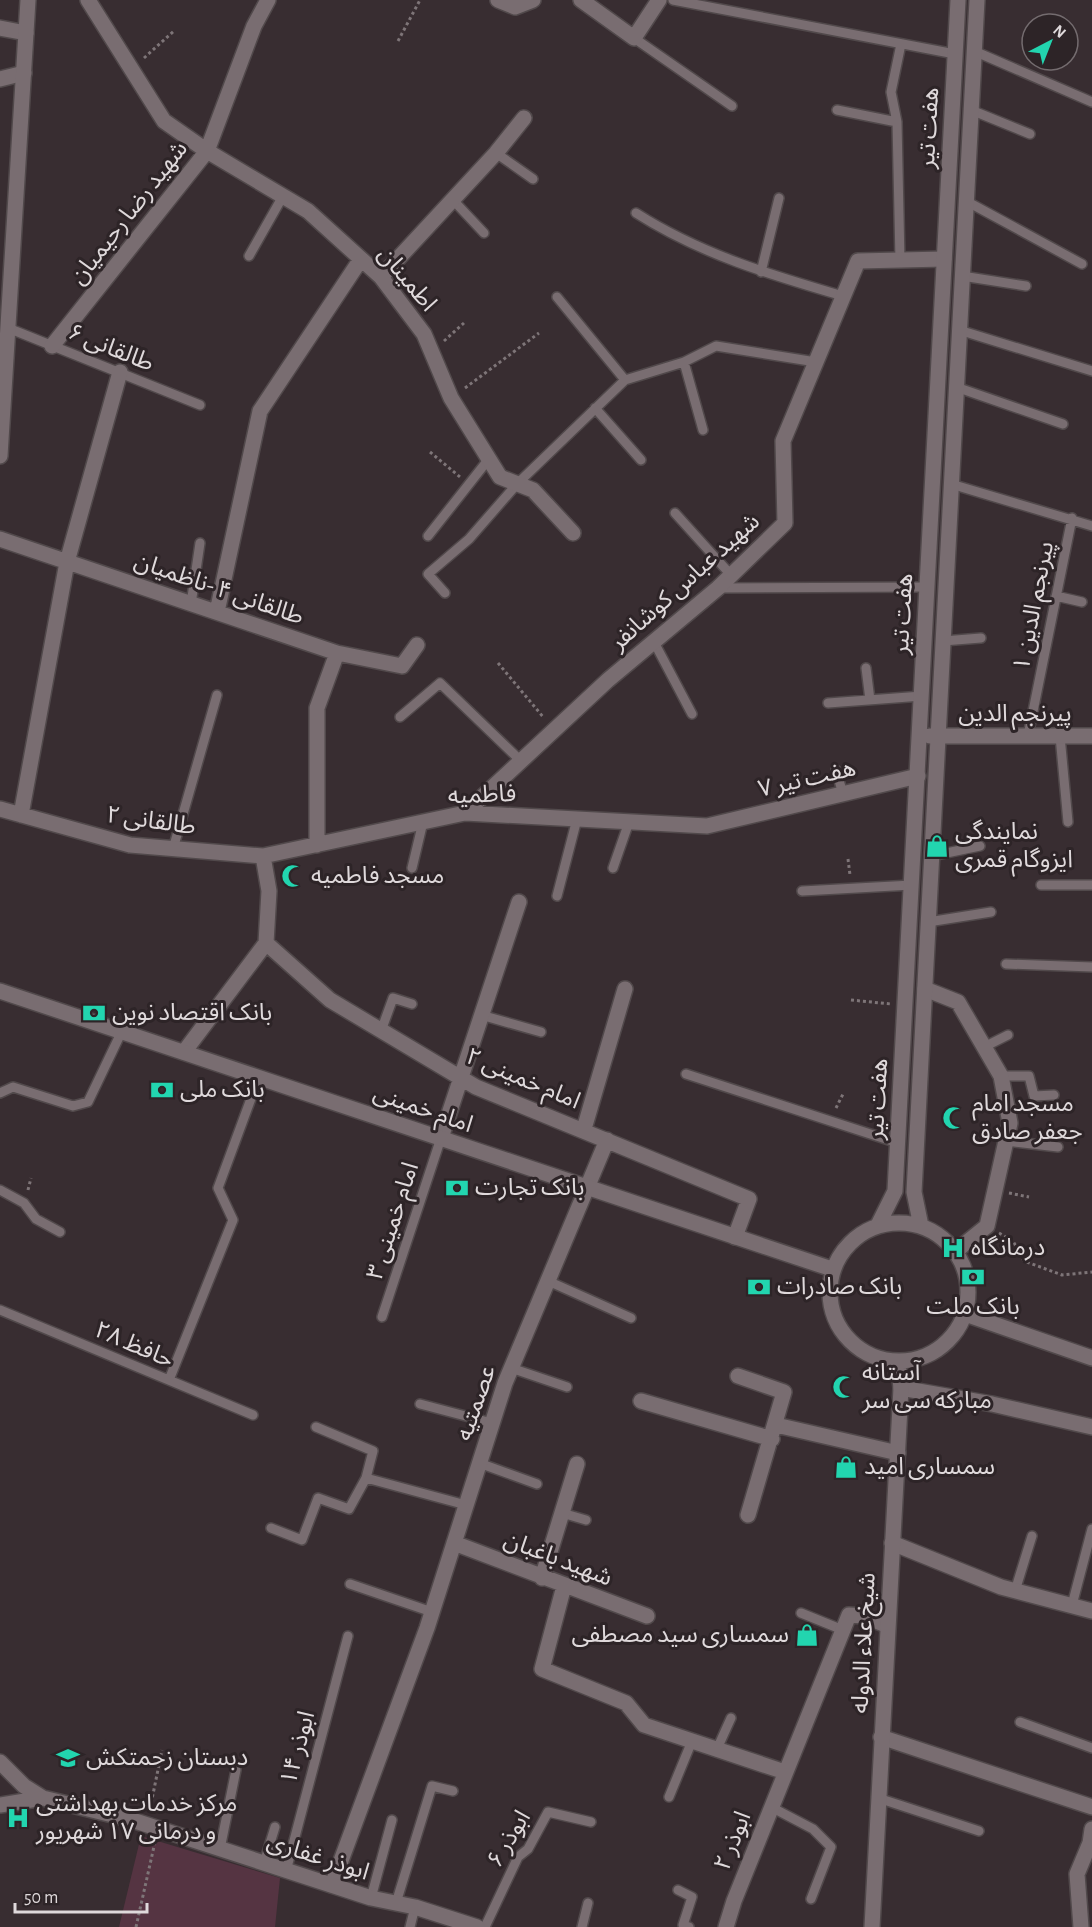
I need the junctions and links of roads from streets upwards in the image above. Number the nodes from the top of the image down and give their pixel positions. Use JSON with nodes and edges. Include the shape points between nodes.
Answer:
{"nodes":[{"id":1,"x":28,"y":0,"type":"edge"},
{"id":2,"x":88,"y":0,"type":"edge"},
{"id":3,"x":498,"y":0,"type":"edge"},
{"id":4,"x":533,"y":0,"type":"edge"},
{"id":5,"x":581,"y":0,"type":"edge"},
{"id":6,"x":659,"y":0,"type":"edge"},
{"id":7,"x":958,"y":0,"type":"edge"},
{"id":8,"x":976,"y":0,"type":"edge"},
{"id":9,"x":264,"y":2,"type":"edge"},
{"id":10,"x":0,"y":28,"type":"edge"},
{"id":11,"x":26,"y":33,"type":"junction"},
{"id":12,"x":24,"y":73,"type":"junction"},
{"id":13,"x":0,"y":79,"type":"edge"},
{"id":14,"x":524,"y":118,"type":"dead end"},
{"id":15,"x":207,"y":151,"type":"junction"},
{"id":16,"x":361,"y":259,"type":"junction"},
{"id":17,"x":944,"y":260,"type":"junction"},
{"id":18,"x":381,"y":277,"type":"junction"},
{"id":19,"x":52,"y":346,"type":"road end"},
{"id":20,"x":120,"y":372,"type":"road end"},
{"id":21,"x":2,"y":390,"type":"edge"},
{"id":22,"x":0,"y":456,"type":"edge"},
{"id":23,"x":573,"y":533,"type":"dead end"},
{"id":24,"x":0,"y":539,"type":"edge"},
{"id":25,"x":67,"y":562,"type":"junction"},
{"id":26,"x":217,"y":612,"type":"junction"},
{"id":27,"x":417,"y":645,"type":"dead end"},
{"id":28,"x":337,"y":653,"type":"junction"},
{"id":29,"x":920,"y":736,"type":"junction"},
{"id":30,"x":938,"y":736,"type":"junction"},
{"id":31,"x":1092,"y":736,"type":"edge"},
{"id":32,"x":918,"y":776,"type":"junction"},
{"id":33,"x":0,"y":809,"type":"edge"},
{"id":34,"x":465,"y":813,"type":"junction"},
{"id":35,"x":21,"y":815,"type":"junction"},
{"id":36,"x":706,"y":826,"type":"joint"},
{"id":37,"x":317,"y":845,"type":"junction"},
{"id":38,"x":263,"y":856,"type":"junction"},
{"id":39,"x":519,"y":902,"type":"dead end"},
{"id":40,"x":266,"y":943,"type":"junction"},
{"id":41,"x":626,"y":989,"type":"dead end"},
{"id":42,"x":925,"y":989,"type":"junction"},
{"id":43,"x":0,"y":991,"type":"edge"},
{"id":44,"x":184,"y":1052,"type":"junction"},
{"id":45,"x":460,"y":1078,"type":"junction"},
{"id":46,"x":584,"y":1129,"type":"junction"},
{"id":47,"x":441,"y":1138,"type":"junction"},
{"id":48,"x":607,"y":1140,"type":"junction"},
{"id":49,"x":587,"y":1187,"type":"junction"},
{"id":50,"x":878,"y":1225,"type":"junction"},
{"id":51,"x":921,"y":1226,"type":"junction"},
{"id":52,"x":735,"y":1237,"type":"junction"},
{"id":53,"x":956,"y":1251,"type":"junction"},
{"id":54,"x":832,"y":1269,"type":"junction"},
{"id":55,"x":965,"y":1314,"type":"junction"},
{"id":56,"x":1092,"y":1358,"type":"edge"},
{"id":57,"x":898,"y":1362,"type":"junction"},
{"id":58,"x":738,"y":1376,"type":"dead end"},
{"id":59,"x":901,"y":1388,"type":"junction"},
{"id":60,"x":641,"y":1401,"type":"dead end"},
{"id":61,"x":1092,"y":1427,"type":"edge"},
{"id":62,"x":774,"y":1432,"type":"junction"},
{"id":63,"x":898,"y":1453,"type":"junction"},
{"id":64,"x":577,"y":1464,"type":"dead end"},
{"id":65,"x":748,"y":1515,"type":"dead end"},
{"id":66,"x":454,"y":1543,"type":"junction"},
{"id":67,"x":892,"y":1543,"type":"junction"},
{"id":68,"x":542,"y":1578,"type":"junction"},
{"id":69,"x":564,"y":1586,"type":"junction"},
{"id":70,"x":1092,"y":1611,"type":"edge"},
{"id":71,"x":647,"y":1617,"type":"dead end"},
{"id":72,"x":886,"y":1625,"type":"junction"},
{"id":73,"x":881,"y":1737,"type":"junction"},
{"id":74,"x":0,"y":1762,"type":"edge"},
{"id":75,"x":785,"y":1772,"type":"junction"},
{"id":76,"x":43,"y":1798,"type":"junction"},
{"id":77,"x":0,"y":1805,"type":"edge"},
{"id":78,"x":1092,"y":1807,"type":"edge"},
{"id":79,"x":1092,"y":1828,"type":"edge"},
{"id":80,"x":332,"y":1885,"type":"junction"},
{"id":81,"x":1084,"y":1925,"type":"edge"},
{"id":82,"x":477,"y":1927,"type":"edge"},
{"id":83,"x":726,"y":1927,"type":"edge"},
{"id":84,"x":872,"y":1927,"type":"edge"}],
"edges":[{"from":1,"to":11,"type":"street"},
{"from":2,"to":15,"type":"street","name":"اطمینان","via":[[164,121]]},
{"from":3,"to":4,"type":"street","via":[[515,7]]},
{"from":5,"to":6,"type":"street","via":[[634,38]]},
{"from":7,"to":17,"type":"street","name":"هفت تیر"},
{"from":8,"to":30,"type":"street","name":"هفت تیر"},
{"from":9,"to":15,"type":"street","name":"شهید رضا رحیمیان"},
{"from":10,"to":11,"type":"street"},
{"from":11,"to":12,"type":"street"},
{"from":12,"to":13,"type":"street"},
{"from":12,"to":21,"type":"street"},
{"from":14,"to":18,"type":"street"},
{"from":15,"to":16,"type":"street","name":"اطمینان","via":[[308,211]]},
{"from":15,"to":19,"type":"street","name":"شهید رضا رحیمیان"},
{"from":16,"to":18,"type":"street","name":"اطمینان"},
{"from":16,"to":26,"type":"street","via":[[261,411]]},
{"from":17,"to":29,"type":"street","name":"هفت تیر"},
{"from":17,"to":34,"type":"street","name":"شهید عباس کوشانفر","via":[[858,261],[783,441],[785,523],[718,588]]},
{"from":18,"to":23,"type":"street","name":"اطمینان","via":[[424,334],[451,398],[500,477],[533,490]]},
{"from":20,"to":25,"type":"street"},
{"from":21,"to":22,"type":"street"},
{"from":24,"to":25,"type":"street","name":"طالقانی ۴ -ناظمیان"},
{"from":25,"to":26,"type":"street","name":"طالقانی ۴ -ناظمیان"},
{"from":25,"to":35,"type":"street"},
{"from":26,"to":28,"type":"street","name":"طالقانی ۴ -ناظمیان"},
{"from":27,"to":28,"type":"street","name":"طالقانی ۴ -ناظمیان","via":[[402,666]]},
{"from":28,"to":37,"type":"street","via":[[317,708]]},
{"from":29,"to":30,"type":"street","name":"پیرنجم الدین"},
{"from":29,"to":32,"type":"street","name":"هفت تیر"},
{"from":30,"to":31,"type":"street","name":"پیرنجم الدین"},
{"from":30,"to":42,"type":"street","name":"هفت تیر"},
{"from":32,"to":36,"type":"street","name":"هفت تیر ۷"},
{"from":32,"to":50,"type":"street","name":"هفت تیر","via":[[895,1191]]},
{"from":33,"to":35,"type":"street","name":"طالقانی ۲"},
{"from":34,"to":36,"type":"street","name":"فاطمیه"},
{"from":34,"to":37,"type":"street","name":"فاطمیه"},
{"from":35,"to":38,"type":"street","name":"طالقانی ۲","via":[[130,845]]},
{"from":37,"to":38,"type":"street","name":"فاطمیه"},
{"from":38,"to":40,"type":"street","via":[[269,891]]},
{"from":39,"to":45,"type":"street"},
{"from":40,"to":44,"type":"street"},
{"from":40,"to":45,"type":"street","name":"امام خمینی ۲","via":[[330,1000]]},
{"from":41,"to":46,"type":"street"},
{"from":42,"to":51,"type":"street","name":"هفت تیر","via":[[914,1192]]},
{"from":42,"to":53,"type":"street","via":[[958,1002],[1000,1076],[1010,1123],[987,1226]]},
{"from":43,"to":44,"type":"street","name":"امام خمینی"},
{"from":44,"to":47,"type":"street","name":"امام خمینی"},
{"from":45,"to":46,"type":"street","name":"امام خمینی ۲"},
{"from":45,"to":47,"type":"street"},
{"from":46,"to":48,"type":"street","name":"امام خمینی ۲"},
{"from":47,"to":49,"type":"street","name":"امام خمینی"},
{"from":48,"to":49,"type":"street","name":"عصمتیه"},
{"from":48,"to":52,"type":"street","name":"امام خمینی ۲","via":[[749,1199]]},
{"from":49,"to":52,"type":"street","name":"امام خمینی"},
{"from":49,"to":66,"type":"street","name":"عصمتیه","via":[[511,1368]]},
{"from":50,"to":51,"type":"street","via":[[899,1222]]},
{"from":50,"to":54,"type":"street","via":[[858,1235],[842,1250]]},
{"from":51,"to":53,"type":"street"},
{"from":52,"to":54,"type":"street","name":"امام خمینی"},
{"from":53,"to":55,"type":"street","via":[[966,1271],[969,1293]]},
{"from":54,"to":57,"type":"street","via":[[832,1312],[842,1332],[857,1348],[876,1358]]},
{"from":55,"to":56,"type":"street"},
{"from":55,"to":57,"type":"street","via":[[955,1334],[939,1349],[920,1359]]},
{"from":57,"to":59,"type":"street","name":"شیخ علاء الدوله"},
{"from":58,"to":62,"type":"street","via":[[784,1392]]},
{"from":59,"to":61,"type":"street"},
{"from":59,"to":63,"type":"street","name":"شیخ علاء الدوله"},
{"from":60,"to":62,"type":"street"},
{"from":62,"to":63,"type":"street"},
{"from":62,"to":65,"type":"street"},
{"from":63,"to":67,"type":"street","name":"شیخ علاء الدوله"},
{"from":64,"to":68,"type":"street"},
{"from":66,"to":68,"type":"street","name":"شهید باغبان"},
{"from":66,"to":80,"type":"street","name":"عصمتیه","via":[[427,1628]]},
{"from":67,"to":70,"type":"street","via":[[1015,1591]]},
{"from":67,"to":72,"type":"street","name":"شیخ علاء الدوله"},
{"from":68,"to":69,"type":"street","name":"شهید باغبان"},
{"from":69,"to":71,"type":"street","name":"شهید باغبان"},
{"from":69,"to":75,"type":"street","via":[[542,1669],[626,1703],[644,1725]]},
{"from":72,"to":73,"type":"street","name":"شیخ علاء الدوله"},
{"from":72,"to":75,"type":"street","name":"ابوذر ۲","via":[[849,1615]]},
{"from":73,"to":78,"type":"street"},
{"from":73,"to":84,"type":"street","name":"شیخ علاء الدوله"},
{"from":74,"to":76,"type":"street"},
{"from":75,"to":83,"type":"street","name":"ابوذر ۲"},
{"from":76,"to":77,"type":"street"},
{"from":76,"to":80,"type":"street","name":"ابوذر غفاری","via":[[152,1827]]},
{"from":79,"to":81,"type":"street","via":[[1077,1875]]},
{"from":80,"to":82,"type":"street","name":"ابوذر غفاری"}]}
